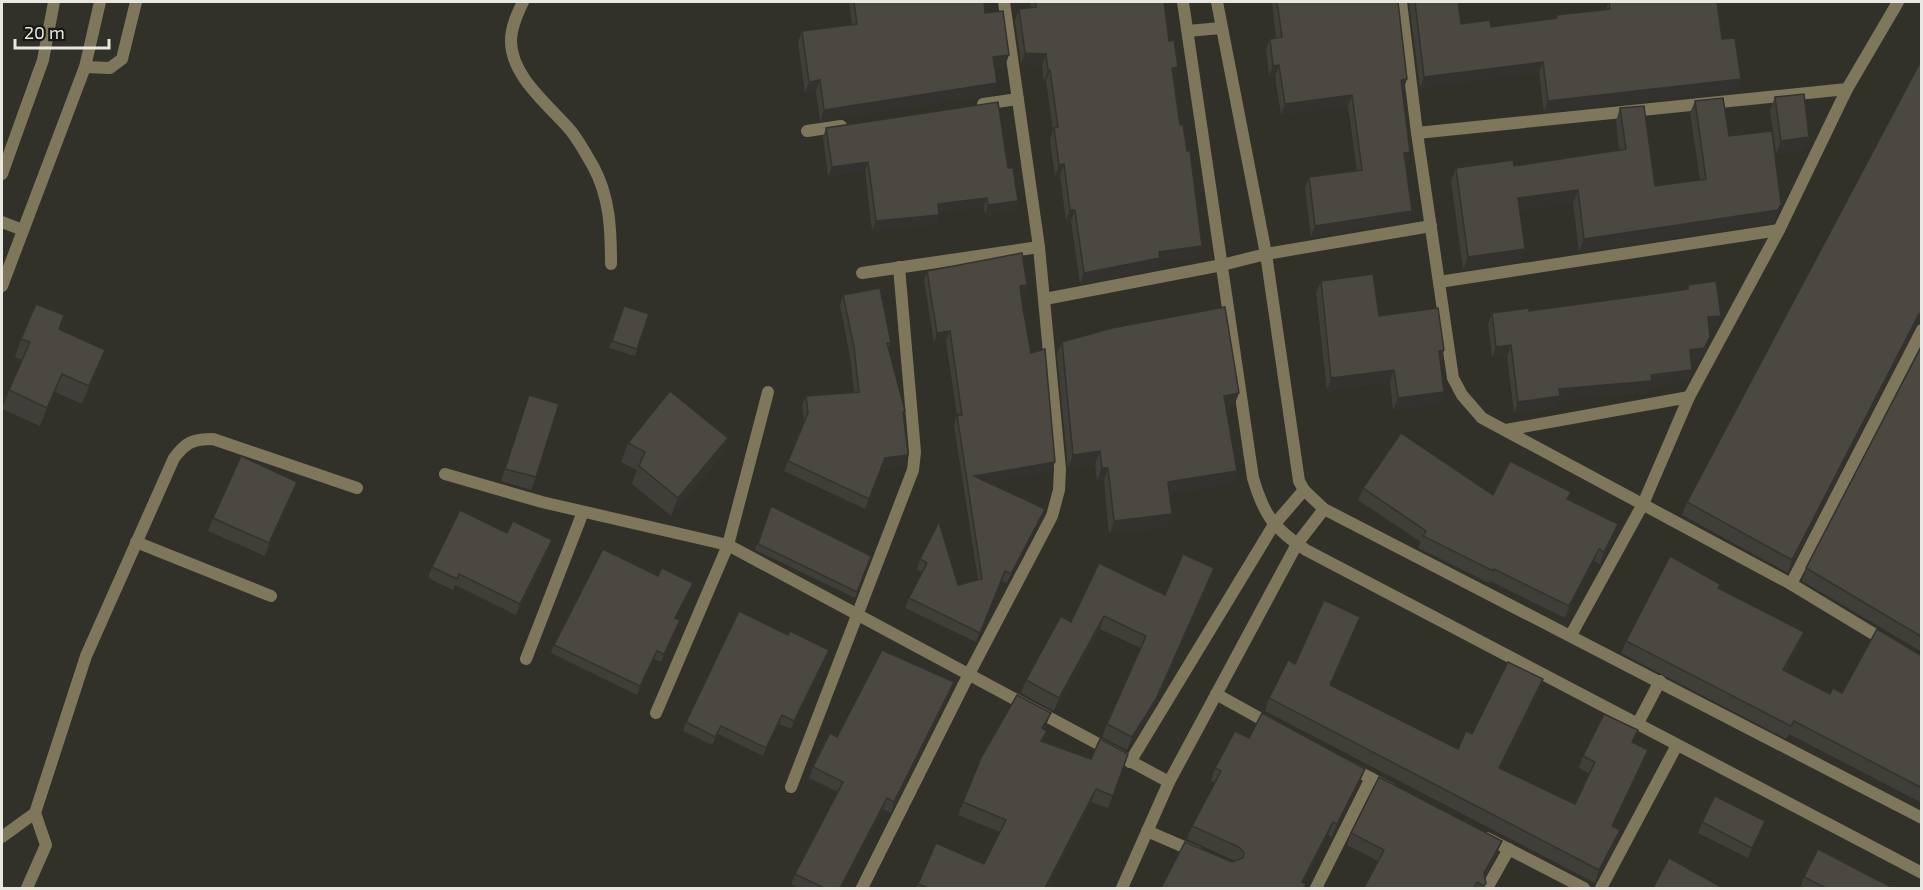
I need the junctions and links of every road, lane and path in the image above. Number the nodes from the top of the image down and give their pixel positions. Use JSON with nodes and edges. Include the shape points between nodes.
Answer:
{"nodes":[{"id":1,"x":54,"y":2,"type":"edge"},
{"id":2,"x":100,"y":2,"type":"edge"},
{"id":3,"x":136,"y":2,"type":"edge"},
{"id":4,"x":523,"y":2,"type":"edge"},
{"id":5,"x":1004,"y":2,"type":"edge"},
{"id":6,"x":1183,"y":2,"type":"edge"},
{"id":7,"x":1217,"y":2,"type":"edge"},
{"id":8,"x":1402,"y":2,"type":"edge"},
{"id":9,"x":1899,"y":2,"type":"edge"},
{"id":10,"x":1221,"y":28,"type":"junction"},
{"id":11,"x":1188,"y":31,"type":"junction"},
{"id":12,"x":85,"y":67,"type":"junction"},
{"id":13,"x":1847,"y":89,"type":"junction"},
{"id":14,"x":1018,"y":99,"type":"junction"},
{"id":15,"x":971,"y":106,"type":"edge"},
{"id":16,"x":854,"y":124,"type":"edge"},
{"id":17,"x":807,"y":131,"type":"dead end"},
{"id":18,"x":1417,"y":133,"type":"junction"},
{"id":19,"x":2,"y":174,"type":"edge"},
{"id":20,"x":2,"y":222,"type":"edge"},
{"id":21,"x":1431,"y":226,"type":"junction"},
{"id":22,"x":23,"y":230,"type":"junction"},
{"id":23,"x":1779,"y":230,"type":"junction"},
{"id":24,"x":1039,"y":247,"type":"junction"},
{"id":25,"x":1266,"y":254,"type":"junction"},
{"id":26,"x":611,"y":264,"type":"dead end"},
{"id":27,"x":1222,"y":265,"type":"junction"},
{"id":28,"x":899,"y":267,"type":"junction"},
{"id":29,"x":862,"y":273,"type":"dead end"},
{"id":30,"x":1439,"y":282,"type":"junction"},
{"id":31,"x":2,"y":286,"type":"edge"},
{"id":32,"x":1045,"y":299,"type":"junction"},
{"id":33,"x":1922,"y":330,"type":"edge"},
{"id":34,"x":768,"y":392,"type":"dead end"},
{"id":35,"x":1689,"y":397,"type":"junction"},
{"id":36,"x":1506,"y":430,"type":"junction"},
{"id":37,"x":445,"y":474,"type":"dead end"},
{"id":38,"x":357,"y":488,"type":"dead end"},
{"id":39,"x":1304,"y":490,"type":"junction"},
{"id":40,"x":1643,"y":504,"type":"junction"},
{"id":41,"x":1324,"y":509,"type":"junction"},
{"id":42,"x":583,"y":512,"type":"junction"},
{"id":43,"x":1273,"y":526,"type":"junction"},
{"id":44,"x":136,"y":542,"type":"junction"},
{"id":45,"x":1297,"y":544,"type":"junction"},
{"id":46,"x":728,"y":545,"type":"junction"},
{"id":47,"x":1791,"y":584,"type":"junction"},
{"id":48,"x":271,"y":596,"type":"dead end"},
{"id":49,"x":857,"y":616,"type":"junction"},
{"id":50,"x":1571,"y":635,"type":"junction"},
{"id":51,"x":1900,"y":650,"type":"edge"},
{"id":52,"x":526,"y":659,"type":"dead end"},
{"id":53,"x":969,"y":674,"type":"junction"},
{"id":54,"x":1660,"y":681,"type":"junction"},
{"id":55,"x":1216,"y":694,"type":"junction"},
{"id":56,"x":656,"y":713,"type":"dead end"},
{"id":57,"x":1638,"y":723,"type":"junction"},
{"id":58,"x":1288,"y":733,"type":"edge"},
{"id":59,"x":1677,"y":745,"type":"junction"},
{"id":60,"x":1340,"y":761,"type":"edge"},
{"id":61,"x":1130,"y":762,"type":"junction"},
{"id":62,"x":1371,"y":778,"type":"junction"},
{"id":63,"x":1169,"y":782,"type":"junction"},
{"id":64,"x":791,"y":788,"type":"dead end"},
{"id":65,"x":1403,"y":795,"type":"edge"},
{"id":66,"x":35,"y":813,"type":"junction"},
{"id":67,"x":1922,"y":818,"type":"edge"},
{"id":68,"x":1147,"y":831,"type":"junction"},
{"id":69,"x":1478,"y":833,"type":"edge"},
{"id":70,"x":2,"y":837,"type":"edge"},
{"id":71,"x":1509,"y":849,"type":"junction"},
{"id":72,"x":1210,"y":858,"type":"edge"},
{"id":73,"x":1922,"y":873,"type":"edge"},
{"id":74,"x":27,"y":888,"type":"edge"},
{"id":75,"x":862,"y":888,"type":"edge"},
{"id":76,"x":1122,"y":888,"type":"edge"},
{"id":77,"x":1316,"y":888,"type":"edge"},
{"id":78,"x":1487,"y":888,"type":"edge"},
{"id":79,"x":1584,"y":888,"type":"edge"},
{"id":80,"x":1601,"y":888,"type":"edge"}],
"edges":[{"from":1,"to":19,"type":"street","via":[[43,60]]},
{"from":2,"to":12,"type":"street"},
{"from":3,"to":12,"type":"street","via":[[122,59],[110,68]]},
{"from":4,"to":26,"type":"street","via":[[511,42],[516,62],[573,133],[594,168],[610,221]]},
{"from":5,"to":14,"type":"street"},
{"from":6,"to":11,"type":"street"},
{"from":7,"to":10,"type":"street"},
{"from":8,"to":18,"type":"street"},
{"from":9,"to":13,"type":"street"},
{"from":10,"to":11,"type":"street"},
{"from":10,"to":25,"type":"street"},
{"from":11,"to":27,"type":"street"},
{"from":12,"to":22,"type":"street"},
{"from":13,"to":18,"type":"street"},
{"from":13,"to":23,"type":"street"},
{"from":14,"to":15,"type":"street"},
{"from":14,"to":24,"type":"street"},
{"from":16,"to":17,"type":"street"},
{"from":18,"to":21,"type":"street"},
{"from":20,"to":22,"type":"street"},
{"from":21,"to":25,"type":"street"},
{"from":21,"to":30,"type":"street"},
{"from":22,"to":31,"type":"street"},
{"from":23,"to":30,"type":"street"},
{"from":23,"to":35,"type":"street"},
{"from":24,"to":28,"type":"street"},
{"from":24,"to":32,"type":"street"},
{"from":25,"to":27,"type":"street"},
{"from":25,"to":39,"type":"street","via":[[1299,480]]},
{"from":27,"to":32,"type":"street"},
{"from":27,"to":43,"type":"street","via":[[1252,478]]},
{"from":28,"to":29,"type":"street"},
{"from":28,"to":49,"type":"street","via":[[915,452],[913,470]]},
{"from":30,"to":36,"type":"street","via":[[1453,378],[1482,418]]},
{"from":32,"to":53,"type":"street","via":[[1060,469],[1057,502]]},
{"from":33,"to":47,"type":"street"},
{"from":34,"to":46,"type":"street"},
{"from":35,"to":36,"type":"street"},
{"from":35,"to":40,"type":"street"},
{"from":36,"to":40,"type":"street"},
{"from":37,"to":42,"type":"street"},
{"from":38,"to":44,"type":"street","via":[[213,439],[194,439],[174,458]]},
{"from":39,"to":41,"type":"street"},
{"from":39,"to":43,"type":"street"},
{"from":40,"to":47,"type":"street"},
{"from":40,"to":50,"type":"street"},
{"from":41,"to":45,"type":"street"},
{"from":41,"to":50,"type":"street"},
{"from":42,"to":46,"type":"street"},
{"from":42,"to":52,"type":"street"},
{"from":43,"to":45,"type":"street"},
{"from":43,"to":61,"type":"street"},
{"from":44,"to":48,"type":"street"},
{"from":44,"to":66,"type":"street","via":[[86,656]]},
{"from":45,"to":55,"type":"street"},
{"from":45,"to":57,"type":"street"},
{"from":46,"to":49,"type":"street"},
{"from":46,"to":56,"type":"street"},
{"from":47,"to":51,"type":"street"},
{"from":49,"to":53,"type":"street"},
{"from":49,"to":64,"type":"street"},
{"from":50,"to":54,"type":"street"},
{"from":53,"to":61,"type":"street"},
{"from":53,"to":75,"type":"street"},
{"from":54,"to":57,"type":"street"},
{"from":54,"to":67,"type":"street"},
{"from":55,"to":58,"type":"street"},
{"from":55,"to":63,"type":"street"},
{"from":57,"to":59,"type":"street"},
{"from":59,"to":73,"type":"street"},
{"from":59,"to":80,"type":"street"},
{"from":60,"to":62,"type":"street"},
{"from":61,"to":63,"type":"street"},
{"from":62,"to":65,"type":"street"},
{"from":62,"to":77,"type":"street"},
{"from":63,"to":68,"type":"street"},
{"from":66,"to":70,"type":"street"},
{"from":66,"to":74,"type":"street","via":[[46,845]]},
{"from":68,"to":72,"type":"street"},
{"from":68,"to":76,"type":"street"},
{"from":69,"to":71,"type":"street"},
{"from":71,"to":78,"type":"street"},
{"from":71,"to":79,"type":"street"}]}
